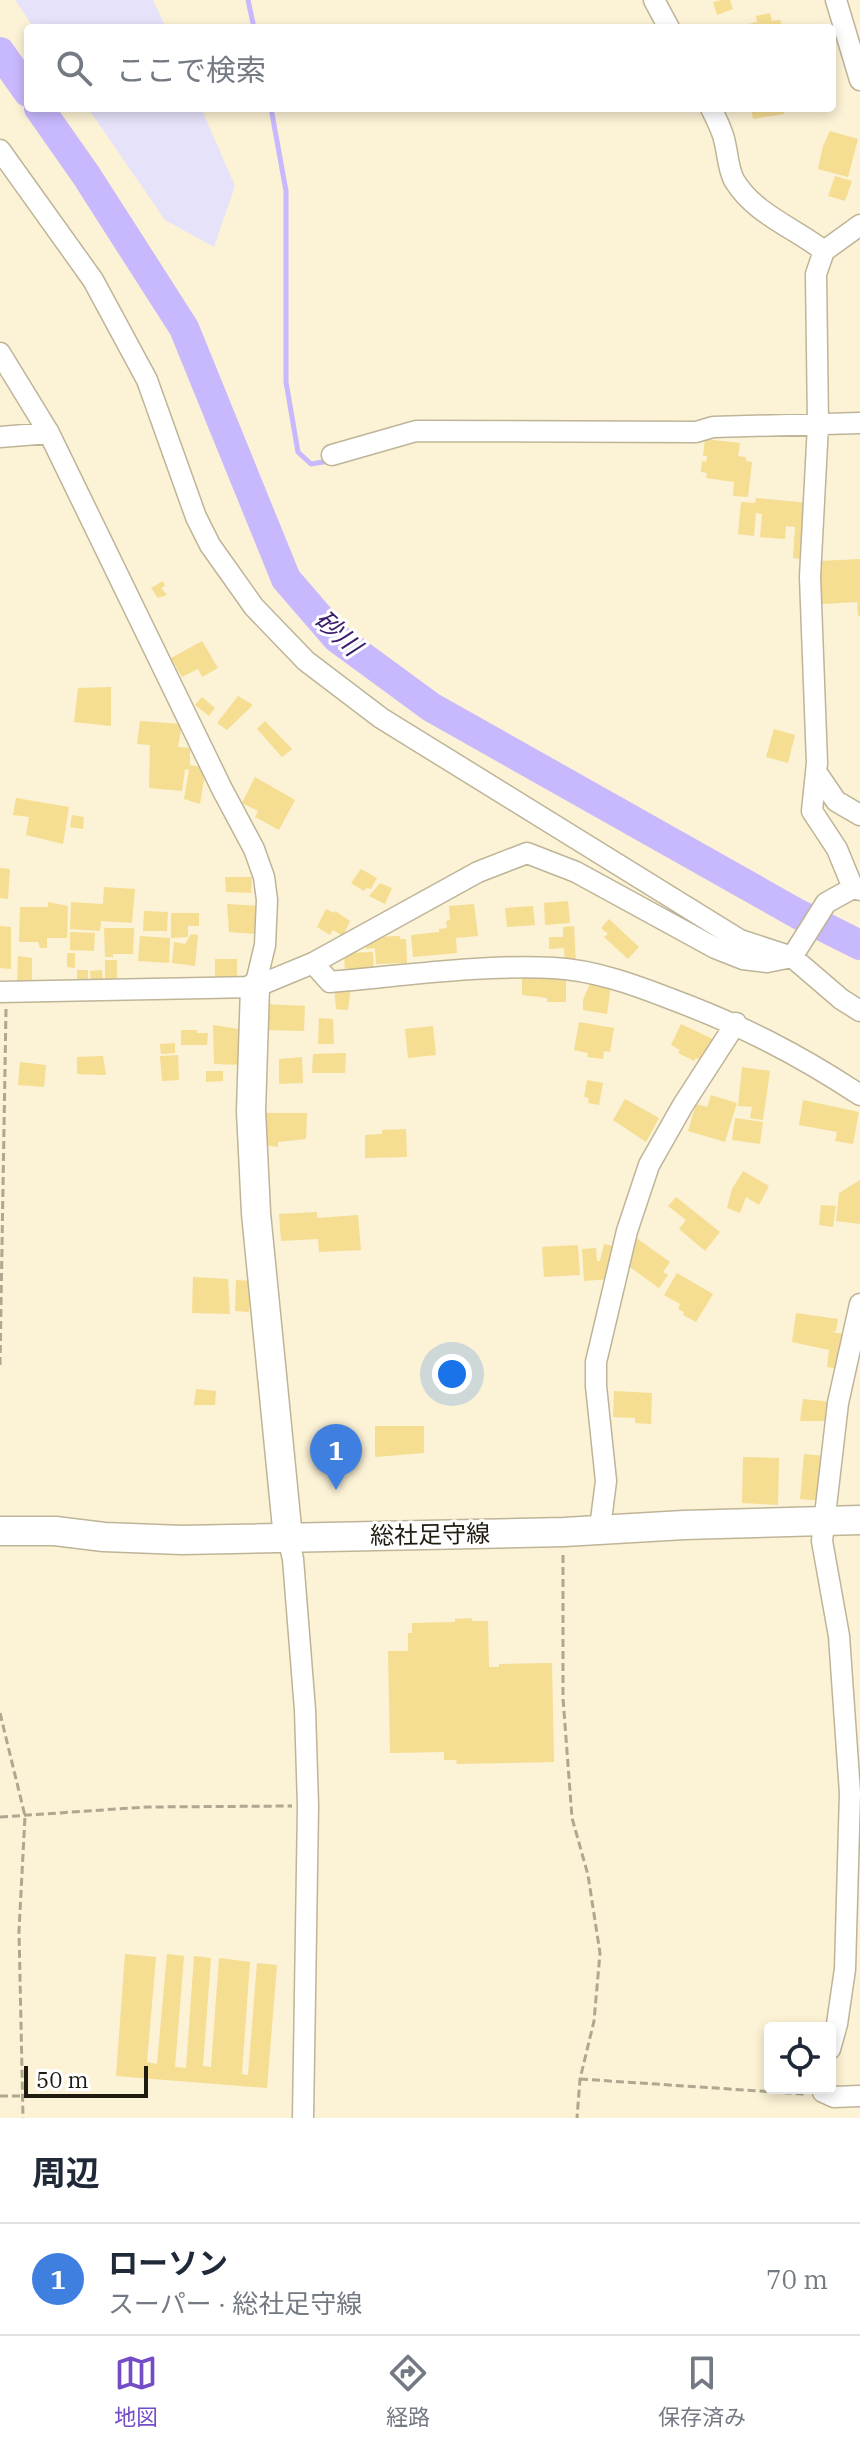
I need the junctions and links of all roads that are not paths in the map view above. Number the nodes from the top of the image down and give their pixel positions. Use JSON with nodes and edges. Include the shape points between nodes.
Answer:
{"nodes":[{"id":1,"x":654,"y":0,"type":"edge"},
{"id":2,"x":836,"y":0,"type":"edge"},
{"id":3,"x":667,"y":24,"type":"edge"},
{"id":4,"x":860,"y":80,"type":"edge"},
{"id":5,"x":713,"y":112,"type":"edge"},
{"id":6,"x":0,"y":150,"type":"edge"},
{"id":7,"x":860,"y":225,"type":"edge"},
{"id":8,"x":824,"y":251,"type":"junction"},
{"id":9,"x":0,"y":353,"type":"edge"},
{"id":10,"x":860,"y":423,"type":"edge"},
{"id":11,"x":818,"y":429,"type":"junction"},
{"id":12,"x":49,"y":433,"type":"junction"},
{"id":13,"x":0,"y":437,"type":"edge"},
{"id":14,"x":332,"y":455,"type":"dead end"},
{"id":15,"x":817,"y":773,"type":"junction"},
{"id":16,"x":860,"y":815,"type":"edge"},
{"id":17,"x":857,"y":889,"type":"edge"},
{"id":18,"x":796,"y":952,"type":"junction"},
{"id":19,"x":313,"y":963,"type":"junction"},
{"id":20,"x":255,"y":987,"type":"junction"},
{"id":21,"x":3,"y":992,"type":"edge"},
{"id":22,"x":860,"y":1011,"type":"edge"},
{"id":23,"x":736,"y":1023,"type":"junction"},
{"id":24,"x":860,"y":1095,"type":"edge"},
{"id":25,"x":860,"y":1304,"type":"edge"},
{"id":26,"x":860,"y":1520,"type":"edge"},
{"id":27,"x":825,"y":1521,"type":"junction"},
{"id":28,"x":600,"y":1528,"type":"junction"},
{"id":29,"x":0,"y":1531,"type":"edge"},
{"id":30,"x":288,"y":1538,"type":"junction"},
{"id":31,"x":836,"y":2028,"type":"edge"},
{"id":32,"x":829,"y":2094,"type":"edge"},
{"id":33,"x":860,"y":2096,"type":"edge"},
{"id":34,"x":303,"y":2118,"type":"edge"}],
"edges":[{"from":1,"to":3,"type":"street"},
{"from":2,"to":4,"type":"street"},
{"from":5,"to":8,"type":"street","via":[[734,180],[785,227]]},
{"from":6,"to":18,"type":"street","via":[[93,280],[147,380],[210,545],[254,607],[306,661],[381,718],[740,940]]},
{"from":7,"to":8,"type":"street"},
{"from":8,"to":11,"type":"street","via":[[816,274]]},
{"from":9,"to":12,"type":"street"},
{"from":10,"to":11,"type":"street"},
{"from":11,"to":14,"type":"street","via":[[416,431]]},
{"from":11,"to":15,"type":"street","via":[[810,577]]},
{"from":12,"to":13,"type":"street"},
{"from":12,"to":20,"type":"street","via":[[254,849],[267,900],[265,945]]},
{"from":15,"to":16,"type":"street","via":[[836,801]]},
{"from":15,"to":17,"type":"street","via":[[812,811]]},
{"from":17,"to":18,"type":"street","via":[[826,903]]},
{"from":18,"to":19,"type":"street","via":[[767,962],[743,959],[576,872],[527,853],[478,872]]},
{"from":18,"to":22,"type":"street","via":[[841,999]]},
{"from":19,"to":20,"type":"street"},
{"from":19,"to":23,"type":"street","via":[[330,982],[555,968],[644,988]]},
{"from":20,"to":21,"type":"street"},
{"from":20,"to":30,"type":"main road","via":[[251,1111],[256,1213]]},
{"from":23,"to":24,"type":"street","via":[[808,1060]]},
{"from":23,"to":28,"type":"street","via":[[649,1165],[627,1231],[596,1362],[606,1481]]},
{"from":25,"to":27,"type":"street","via":[[838,1403]]},
{"from":26,"to":27,"type":"main road","name":"総社足守線"},
{"from":27,"to":28,"type":"main road","name":"総社足守線"},
{"from":27,"to":31,"type":"street","via":[[822,1541],[839,1636],[850,1793],[845,1969]]},
{"from":28,"to":30,"type":"main road","name":"総社足守線"},
{"from":29,"to":30,"type":"main road","name":"総社足守線","via":[[182,1540]]},
{"from":30,"to":34,"type":"street","via":[[305,1710],[308,1806]]},
{"from":32,"to":33,"type":"street"}]}
